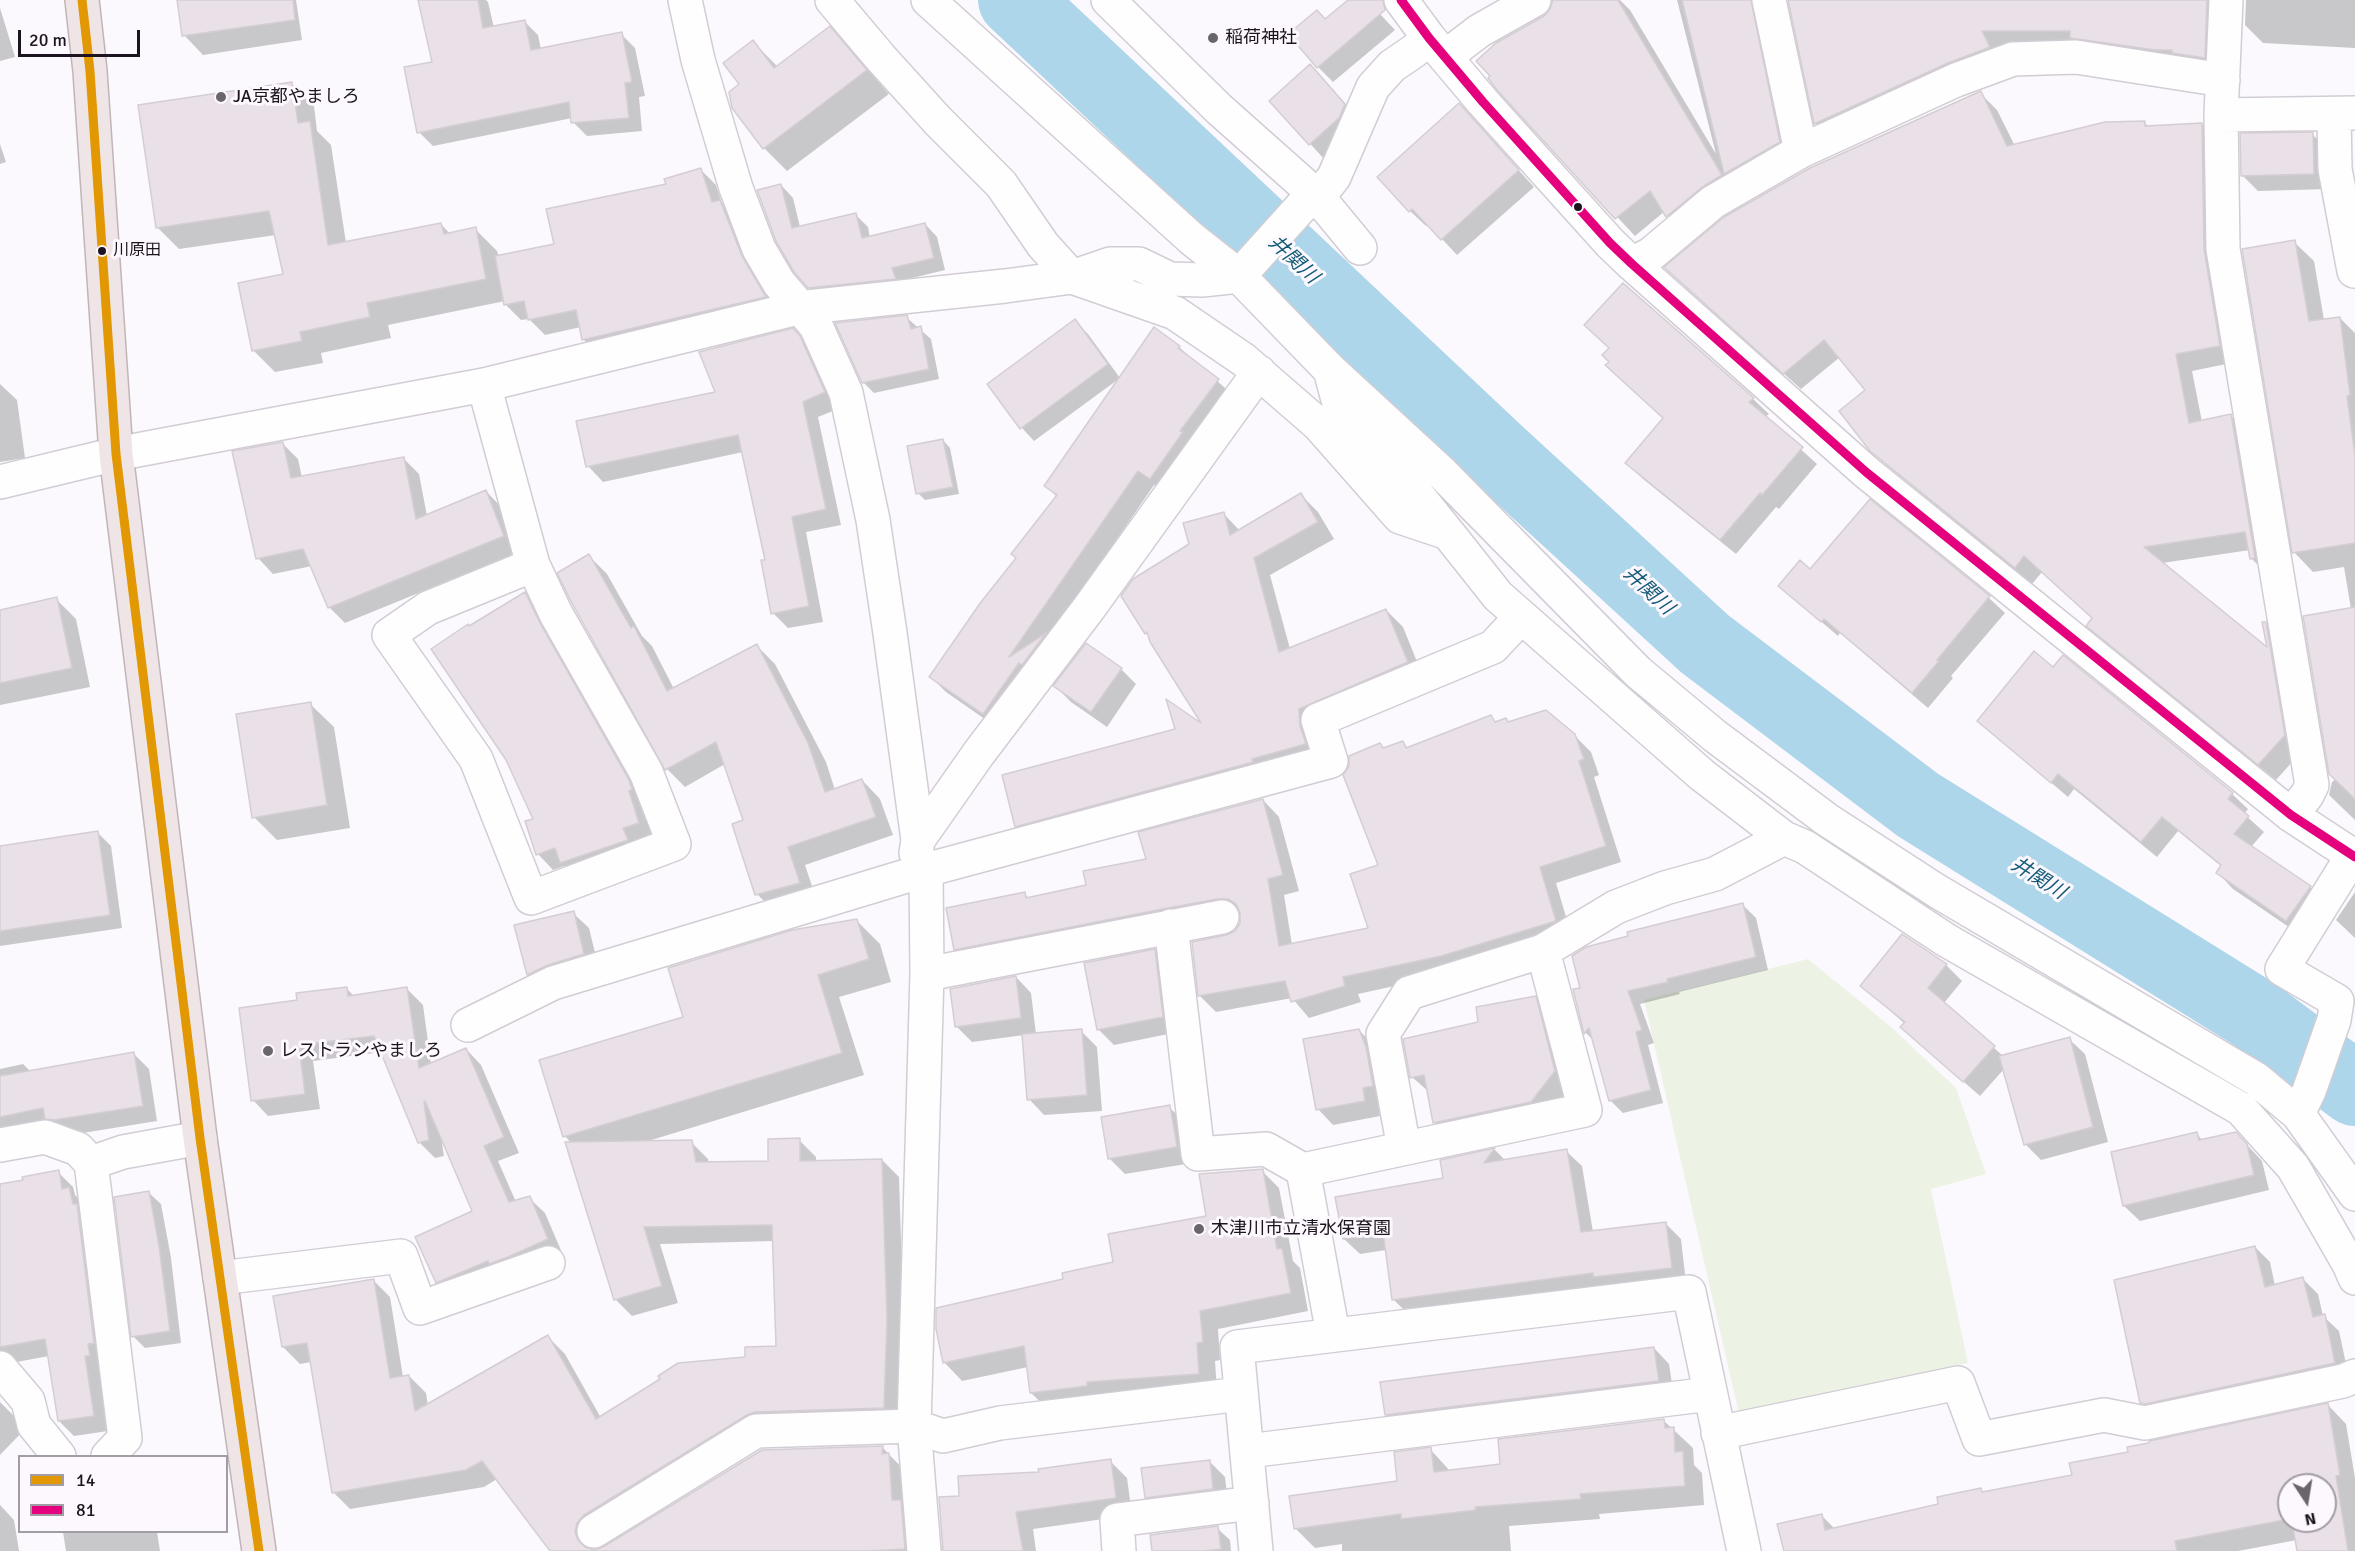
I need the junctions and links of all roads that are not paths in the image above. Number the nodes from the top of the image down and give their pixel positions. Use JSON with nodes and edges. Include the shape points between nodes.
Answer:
{"nodes":[{"id":1,"x":82,"y":0,"type":"edge"},
{"id":2,"x":686,"y":0,"type":"edge"},
{"id":3,"x":832,"y":0,"type":"edge"},
{"id":4,"x":928,"y":0,"type":"edge"},
{"id":5,"x":1108,"y":0,"type":"edge"},
{"id":6,"x":1401,"y":0,"type":"edge"},
{"id":7,"x":1534,"y":0,"type":"edge"},
{"id":8,"x":1769,"y":0,"type":"edge"},
{"id":9,"x":2226,"y":0,"type":"edge"},
{"id":10,"x":1437,"y":47,"type":"junction"},
{"id":11,"x":2223,"y":80,"type":"junction"},
{"id":12,"x":2344,"y":113,"type":"edge"},
{"id":13,"x":2221,"y":116,"type":"junction"},
{"id":14,"x":1801,"y":151,"type":"junction"},
{"id":15,"x":1310,"y":202,"type":"junction"},
{"id":16,"x":1360,"y":248,"type":"dead end"},
{"id":17,"x":1632,"y":264,"type":"junction"},
{"id":18,"x":1244,"y":270,"type":"junction"},
{"id":19,"x":2354,"y":271,"type":"edge"},
{"id":20,"x":1072,"y":277,"type":"junction"},
{"id":21,"x":798,"y":308,"type":"junction"},
{"id":22,"x":1330,"y":370,"type":"junction"},
{"id":23,"x":1259,"y":372,"type":"junction"},
{"id":24,"x":484,"y":385,"type":"junction"},
{"id":25,"x":116,"y":454,"type":"junction"},
{"id":26,"x":0,"y":482,"type":"edge"},
{"id":27,"x":1448,"y":533,"type":"junction"},
{"id":28,"x":533,"y":565,"type":"junction"},
{"id":29,"x":1521,"y":617,"type":"junction"},
{"id":30,"x":2290,"y":815,"type":"junction"},
{"id":31,"x":1784,"y":838,"type":"junction"},
{"id":32,"x":922,"y":855,"type":"junction"},
{"id":33,"x":2354,"y":856,"type":"edge"},
{"id":34,"x":1222,"y":917,"type":"dead end"},
{"id":35,"x":1171,"y":926,"type":"junction"},
{"id":36,"x":1543,"y":951,"type":"junction"},
{"id":37,"x":927,"y":974,"type":"junction"},
{"id":38,"x":468,"y":1025,"type":"dead end"},
{"id":39,"x":2303,"y":1103,"type":"junction"},
{"id":40,"x":200,"y":1138,"type":"junction"},
{"id":41,"x":0,"y":1145,"type":"edge"},
{"id":42,"x":1404,"y":1148,"type":"junction"},
{"id":43,"x":91,"y":1163,"type":"junction"},
{"id":44,"x":1304,"y":1170,"type":"junction"},
{"id":45,"x":2355,"y":1194,"type":"edge"},
{"id":46,"x":548,"y":1263,"type":"dead end"},
{"id":47,"x":220,"y":1278,"type":"junction"},
{"id":48,"x":2355,"y":1278,"type":"edge"},
{"id":49,"x":1333,"y":1334,"type":"junction"},
{"id":50,"x":0,"y":1368,"type":"edge"},
{"id":51,"x":2355,"y":1376,"type":"edge"},
{"id":52,"x":1241,"y":1394,"type":"junction"},
{"id":53,"x":1710,"y":1394,"type":"junction"},
{"id":54,"x":915,"y":1426,"type":"junction"},
{"id":55,"x":1718,"y":1433,"type":"junction"},
{"id":56,"x":1248,"y":1451,"type":"junction"},
{"id":57,"x":58,"y":1455,"type":"edge"},
{"id":58,"x":109,"y":1455,"type":"edge"},
{"id":59,"x":1252,"y":1503,"type":"junction"},
{"id":60,"x":594,"y":1531,"type":"dead end"},
{"id":61,"x":260,"y":1551,"type":"edge"},
{"id":62,"x":924,"y":1551,"type":"edge"},
{"id":63,"x":1119,"y":1551,"type":"edge"},
{"id":64,"x":1256,"y":1551,"type":"edge"},
{"id":65,"x":1744,"y":1551,"type":"edge"}],
"edges":[{"from":1,"to":25,"type":"highway"},
{"from":2,"to":21,"type":"street","via":[[698,60],[736,188],[759,249]]},
{"from":3,"to":20,"type":"street","via":[[931,113],[1001,184],[1043,245]]},
{"from":4,"to":18,"type":"street","via":[[1192,239]]},
{"from":5,"to":15,"type":"street"},
{"from":6,"to":10,"type":"street"},
{"from":7,"to":10,"type":"street","via":[[1479,31]]},
{"from":8,"to":14,"type":"street"},
{"from":9,"to":11,"type":"street"},
{"from":10,"to":15,"type":"street","via":[[1414,51],[1392,66],[1373,87],[1334,177]]},
{"from":10,"to":17,"type":"street"},
{"from":11,"to":13,"type":"street"},
{"from":11,"to":14,"type":"street","via":[[2076,57],[2013,58]]},
{"from":12,"to":13,"type":"street"},
{"from":12,"to":19,"type":"street","via":[[2335,169]]},
{"from":13,"to":30,"type":"street","via":[[2223,249],[2312,785]]},
{"from":14,"to":17,"type":"street","via":[[1713,202],[1651,254]]},
{"from":15,"to":16,"type":"street"},
{"from":15,"to":18,"type":"street"},
{"from":17,"to":30,"type":"street","via":[[1866,472]]},
{"from":18,"to":20,"type":"street","via":[[1202,280],[1170,279],[1139,264],[1110,264]]},
{"from":18,"to":22,"type":"street"},
{"from":20,"to":21,"type":"street"},
{"from":20,"to":23,"type":"street","via":[[1175,313]]},
{"from":21,"to":24,"type":"street"},
{"from":21,"to":32,"type":"street","via":[[816,326],[846,393],[873,520]]},
{"from":22,"to":27,"type":"street","via":[[1341,411]]},
{"from":22,"to":39,"type":"street","via":[[1443,474],[1638,672],[1715,736],[1826,819],[1928,885]]},
{"from":23,"to":27,"type":"street","via":[[1319,425],[1400,517]]},
{"from":23,"to":32,"type":"street","via":[[979,753]]},
{"from":24,"to":25,"type":"street"},
{"from":24,"to":28,"type":"street"},
{"from":25,"to":26,"type":"street"},
{"from":25,"to":40,"type":"highway"},
{"from":27,"to":29,"type":"street","via":[[1498,596]]},
{"from":28,"to":28,"type":"street","via":[[556,614],[646,772],[674,844],[531,898],[476,759],[389,635],[428,608]]},
{"from":29,"to":31,"type":"street","via":[[1702,775]]},
{"from":29,"to":32,"type":"street","via":[[1493,647],[1318,720],[1330,761]]},
{"from":30,"to":33,"type":"street"},
{"from":31,"to":36,"type":"street","via":[[1715,874],[1616,907]]},
{"from":31,"to":48,"type":"street","via":[[1805,847],[1946,940],[2241,1108],[2294,1167]]},
{"from":32,"to":37,"type":"street"},
{"from":32,"to":38,"type":"street","via":[[553,983]]},
{"from":33,"to":39,"type":"street","via":[[2282,969],[2337,1001],[2334,1020]]},
{"from":34,"to":35,"type":"street"},
{"from":35,"to":37,"type":"street"},
{"from":35,"to":44,"type":"street","via":[[1198,1154],[1266,1149]]},
{"from":36,"to":42,"type":"street","via":[[1409,993],[1383,1035]]},
{"from":36,"to":42,"type":"street","via":[[1585,1110]]},
{"from":37,"to":54,"type":"street"},
{"from":39,"to":45,"type":"street"},
{"from":40,"to":43,"type":"street","via":[[123,1152]]},
{"from":40,"to":47,"type":"highway"},
{"from":41,"to":43,"type":"street","via":[[45,1137],[78,1149]]},
{"from":42,"to":44,"type":"street"},
{"from":43,"to":58,"type":"street","via":[[125,1438]]},
{"from":44,"to":49,"type":"street"},
{"from":46,"to":47,"type":"street","via":[[420,1308],[401,1256]]},
{"from":47,"to":61,"type":"highway"},
{"from":49,"to":52,"type":"street","via":[[1237,1347]]},
{"from":49,"to":53,"type":"street","via":[[1689,1292]]},
{"from":50,"to":57,"type":"street","via":[[28,1401],[34,1425]]},
{"from":51,"to":55,"type":"street","via":[[2145,1423],[2104,1415],[1978,1439],[1958,1383]]},
{"from":52,"to":54,"type":"street","via":[[1000,1423],[943,1436]]},
{"from":52,"to":56,"type":"street"},
{"from":53,"to":55,"type":"street"},
{"from":53,"to":56,"type":"street"},
{"from":54,"to":60,"type":"street","via":[[756,1431]]},
{"from":54,"to":62,"type":"street"},
{"from":55,"to":65,"type":"street"},
{"from":56,"to":59,"type":"street"},
{"from":59,"to":63,"type":"street","via":[[1116,1520]]},
{"from":59,"to":64,"type":"street"}]}
